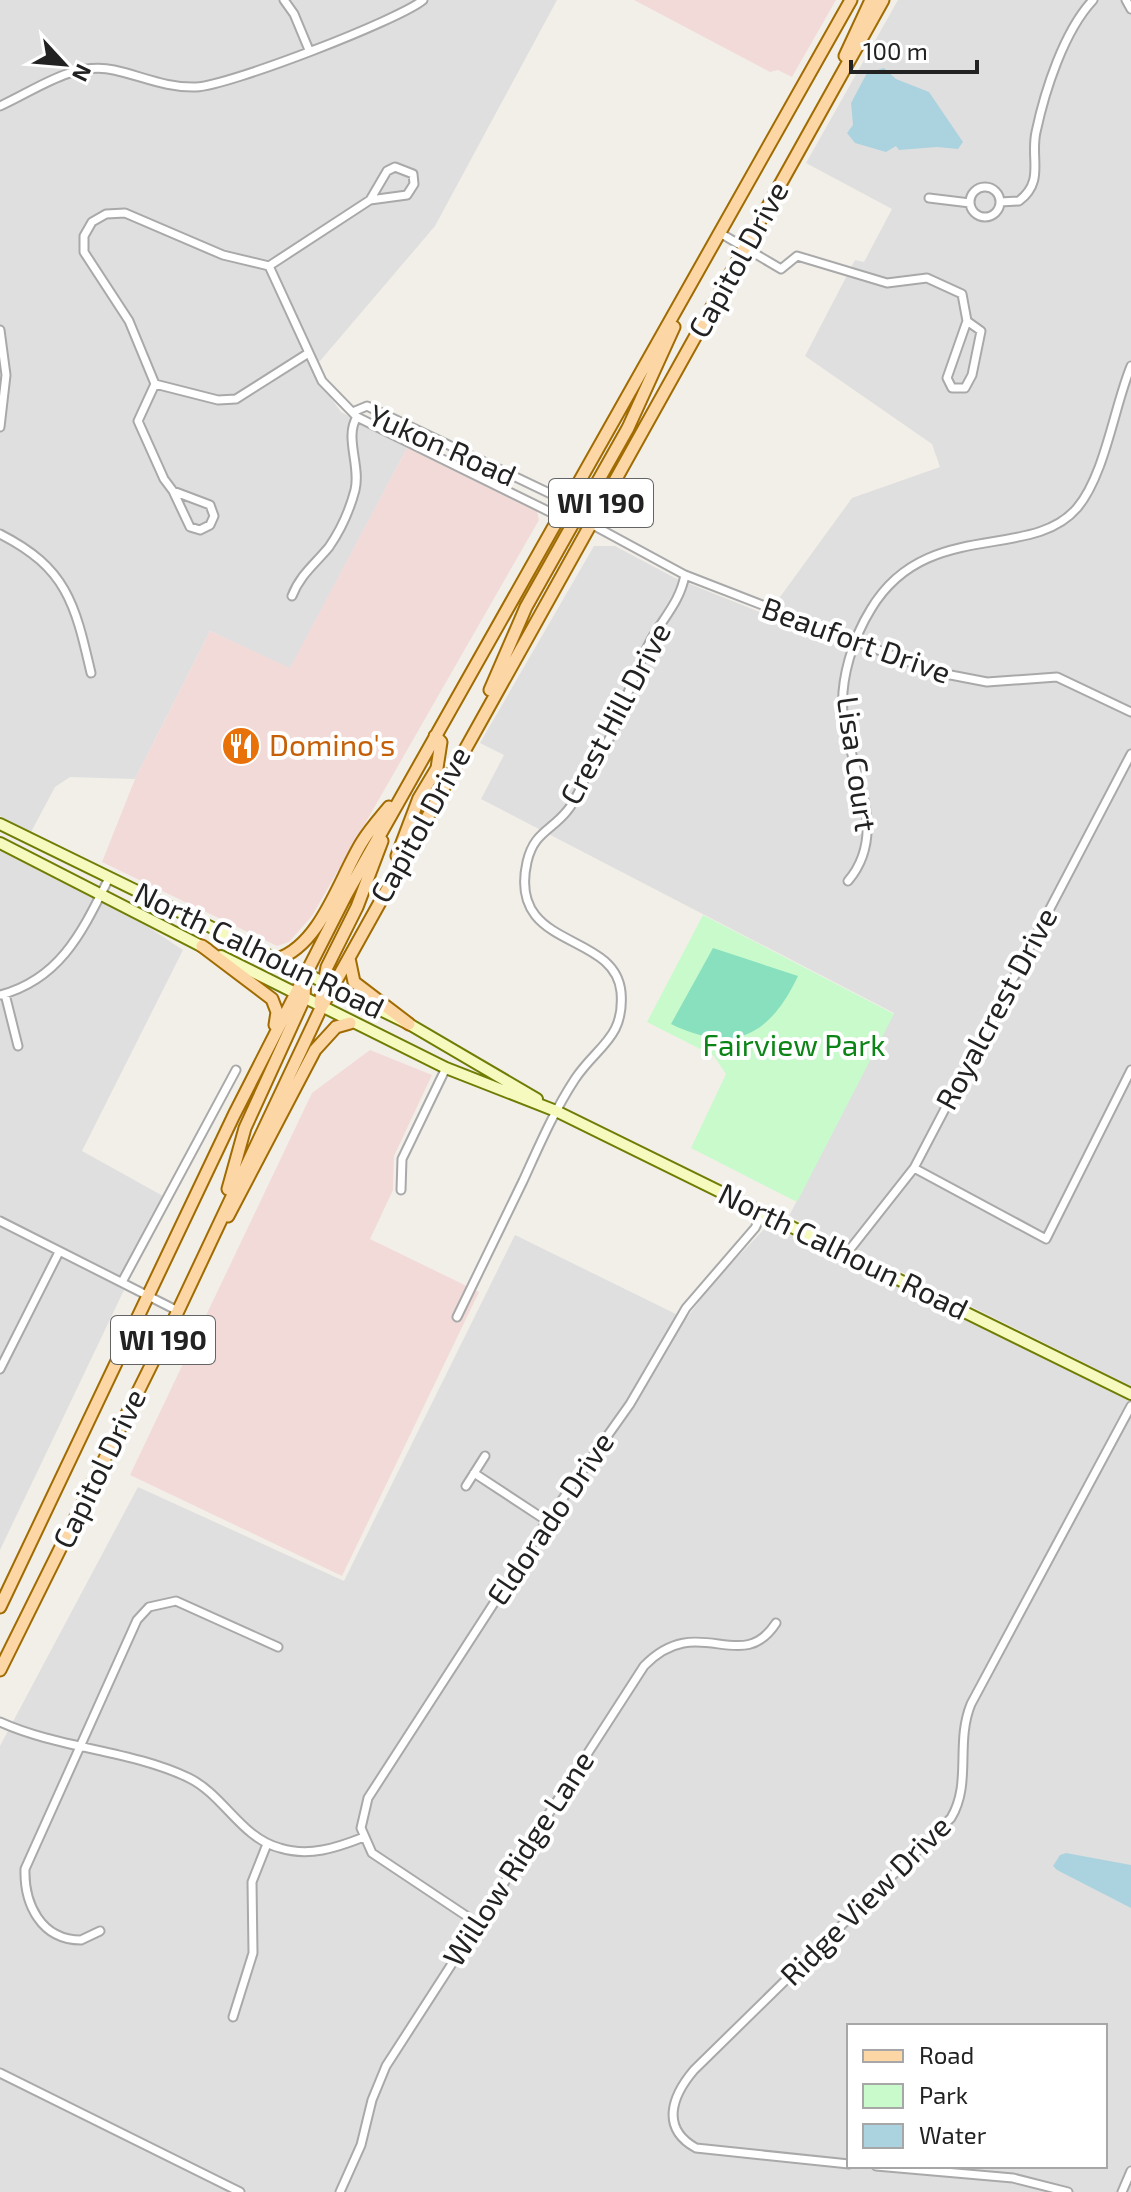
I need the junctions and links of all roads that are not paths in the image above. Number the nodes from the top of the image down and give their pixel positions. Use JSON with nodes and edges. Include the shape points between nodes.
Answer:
{"nodes":[{"id":1,"x":284,"y":0,"type":"edge"},
{"id":2,"x":423,"y":0,"type":"edge"},
{"id":3,"x":851,"y":0,"type":"edge"},
{"id":4,"x":871,"y":0,"type":"edge"},
{"id":5,"x":883,"y":0,"type":"edge"},
{"id":6,"x":1093,"y":0,"type":"edge"},
{"id":7,"x":1126,"y":0,"type":"edge"},
{"id":8,"x":1131,"y":9,"type":"edge"},
{"id":9,"x":309,"y":50,"type":"junction"},
{"id":10,"x":825,"y":104,"type":"junction"},
{"id":11,"x":0,"y":106,"type":"edge"},
{"id":12,"x":929,"y":198,"type":"dead end"},
{"id":13,"x":370,"y":200,"type":"junction"},
{"id":14,"x":1000,"y":202,"type":"junction"},
{"id":15,"x":970,"y":203,"type":"junction"},
{"id":16,"x":720,"y":233,"type":"junction"},
{"id":17,"x":747,"y":249,"type":"junction"},
{"id":18,"x":269,"y":266,"type":"junction"},
{"id":19,"x":967,"y":321,"type":"junction"},
{"id":20,"x":0,"y":330,"type":"edge"},
{"id":21,"x":307,"y":354,"type":"junction"},
{"id":22,"x":1131,"y":366,"type":"edge"},
{"id":23,"x":155,"y":384,"type":"junction"},
{"id":24,"x":356,"y":414,"type":"junction"},
{"id":25,"x":0,"y":427,"type":"edge"},
{"id":26,"x":173,"y":491,"type":"junction"},
{"id":27,"x":578,"y":515,"type":"junction"},
{"id":28,"x":559,"y":517,"type":"junction"},
{"id":29,"x":0,"y":534,"type":"edge"},
{"id":30,"x":685,"y":575,"type":"junction"},
{"id":31,"x":292,"y":596,"type":"dead end"},
{"id":32,"x":857,"y":643,"type":"junction"},
{"id":33,"x":91,"y":673,"type":"dead end"},
{"id":34,"x":1131,"y":712,"type":"edge"},
{"id":35,"x":435,"y":736,"type":"junction"},
{"id":36,"x":1131,"y":754,"type":"edge"},
{"id":37,"x":411,"y":778,"type":"junction"},
{"id":38,"x":395,"y":808,"type":"junction"},
{"id":39,"x":0,"y":824,"type":"edge"},
{"id":40,"x":0,"y":843,"type":"edge"},
{"id":41,"x":109,"y":878,"type":"junction"},
{"id":42,"x":390,"y":880,"type":"junction"},
{"id":43,"x":848,"y":881,"type":"dead end"},
{"id":44,"x":101,"y":894,"type":"junction"},
{"id":45,"x":202,"y":946,"type":"junction"},
{"id":46,"x":349,"y":955,"type":"junction"},
{"id":47,"x":277,"y":959,"type":"junction"},
{"id":48,"x":305,"y":973,"type":"junction"},
{"id":49,"x":327,"y":984,"type":"junction"},
{"id":50,"x":3,"y":994,"type":"edge"},
{"id":51,"x":299,"y":997,"type":"junction"},
{"id":52,"x":321,"y":1008,"type":"junction"},
{"id":53,"x":350,"y":1023,"type":"junction"},
{"id":54,"x":409,"y":1024,"type":"junction"},
{"id":55,"x":273,"y":1036,"type":"junction"},
{"id":56,"x":18,"y":1046,"type":"dead end"},
{"id":57,"x":446,"y":1068,"type":"junction"},
{"id":58,"x":236,"y":1070,"type":"dead end"},
{"id":59,"x":1131,"y":1070,"type":"edge"},
{"id":60,"x":556,"y":1111,"type":"junction"},
{"id":61,"x":914,"y":1168,"type":"junction"},
{"id":62,"x":401,"y":1190,"type":"dead end"},
{"id":63,"x":223,"y":1209,"type":"junction"},
{"id":64,"x":763,"y":1212,"type":"junction"},
{"id":65,"x":0,"y":1221,"type":"edge"},
{"id":66,"x":59,"y":1252,"type":"junction"},
{"id":67,"x":847,"y":1253,"type":"junction"},
{"id":68,"x":198,"y":1269,"type":"junction"},
{"id":69,"x":122,"y":1282,"type":"junction"},
{"id":70,"x":148,"y":1297,"type":"junction"},
{"id":71,"x":178,"y":1311,"type":"junction"},
{"id":72,"x":457,"y":1317,"type":"dead end"},
{"id":73,"x":0,"y":1369,"type":"edge"},
{"id":74,"x":1131,"y":1394,"type":"edge"},
{"id":75,"x":1131,"y":1406,"type":"edge"},
{"id":76,"x":485,"y":1456,"type":"dead end"},
{"id":77,"x":474,"y":1473,"type":"junction"},
{"id":78,"x":466,"y":1486,"type":"dead end"},
{"id":79,"x":547,"y":1521,"type":"junction"},
{"id":80,"x":0,"y":1607,"type":"edge"},
{"id":81,"x":776,"y":1623,"type":"dead end"},
{"id":82,"x":278,"y":1647,"type":"dead end"},
{"id":83,"x":0,"y":1670,"type":"edge"},
{"id":84,"x":0,"y":1722,"type":"edge"},
{"id":85,"x":78,"y":1748,"type":"junction"},
{"id":86,"x":364,"y":1837,"type":"junction"},
{"id":87,"x":267,"y":1844,"type":"junction"},
{"id":88,"x":477,"y":1923,"type":"junction"},
{"id":89,"x":100,"y":1931,"type":"dead end"},
{"id":90,"x":233,"y":2017,"type":"dead end"},
{"id":91,"x":0,"y":2073,"type":"edge"},
{"id":92,"x":847,"y":2164,"type":"edge"},
{"id":93,"x":899,"y":2168,"type":"edge"},
{"id":94,"x":1131,"y":2171,"type":"edge"},
{"id":95,"x":240,"y":2192,"type":"edge"},
{"id":96,"x":340,"y":2192,"type":"edge"},
{"id":97,"x":1068,"y":2192,"type":"edge"},
{"id":98,"x":1122,"y":2192,"type":"edge"}],
"edges":[{"from":1,"to":9,"type":"street"},
{"from":2,"to":9,"type":"street","via":[[408,11]]},
{"from":3,"to":16,"type":"main road","name":"Capitol Drive"},
{"from":4,"to":10,"type":"main road"},
{"from":5,"to":10,"type":"main road","name":"Capitol Drive","number":"WI 190"},
{"from":6,"to":14,"type":"street","via":[[1063,47],[1035,135],[1037,174],[1032,187],[1019,201]]},
{"from":7,"to":8,"type":"street"},
{"from":9,"to":11,"type":"street","via":[[227,82],[199,87],[162,85],[113,69],[76,70]]},
{"from":10,"to":17,"type":"main road","name":"Capitol Drive","number":"WI 190"},
{"from":12,"to":15,"type":"street"},
{"from":13,"to":13,"type":"street","via":[[407,195],[413,174],[402,167],[387,171]]},
{"from":13,"to":18,"type":"street"},
{"from":14,"to":15,"type":"street","via":[[987,217],[978,215]]},
{"from":14,"to":15,"type":"street","via":[[994,190],[985,187],[972,193]]},
{"from":16,"to":17,"type":"street"},
{"from":16,"to":27,"type":"main road","name":"Capitol Drive","via":[[628,428]]},
{"from":17,"to":19,"type":"street","via":[[781,269],[797,256],[887,283],[927,278],[962,294]]},
{"from":17,"to":27,"type":"main road","name":"Capitol Drive","number":"WI 190"},
{"from":18,"to":21,"type":"street","name":"Yukon Road"},
{"from":18,"to":23,"type":"street","via":[[223,255],[125,213],[106,214],[88,229],[82,244],[88,261],[129,321]]},
{"from":19,"to":19,"type":"street","via":[[947,378],[952,388],[965,388],[978,350],[981,331]]},
{"from":20,"to":25,"type":"street","via":[[6,375]]},
{"from":21,"to":23,"type":"street","via":[[236,399],[218,400]]},
{"from":21,"to":24,"type":"street","name":"Yukon Road","via":[[331,394]]},
{"from":22,"to":32,"type":"street","name":"Lisa Court","via":[[1097,469],[1076,509],[1034,532],[923,559],[896,578],[879,599]]},
{"from":23,"to":26,"type":"street","via":[[138,421]]},
{"from":24,"to":27,"type":"street","name":"Yukon Road","via":[[367,406]]},
{"from":24,"to":28,"type":"street","name":"Yukon Road"},
{"from":24,"to":31,"type":"street","via":[[351,429],[357,476],[349,506],[331,543]]},
{"from":26,"to":26,"type":"street","via":[[190,527],[210,525],[210,505]]},
{"from":27,"to":28,"type":"main road","name":"Capitol Drive","number":"WI 190"},
{"from":27,"to":30,"type":"street","name":"Beaufort Drive"},
{"from":27,"to":42,"type":"main road","name":"Capitol Drive","via":[[526,607],[472,735]]},
{"from":28,"to":35,"type":"main road","name":"Capitol Drive","number":"WI 190"},
{"from":29,"to":33,"type":"street","via":[[39,557],[65,586]]},
{"from":30,"to":32,"type":"street","name":"Beaufort Drive"},
{"from":30,"to":60,"type":"street","name":"Crest Hill Drive","via":[[675,607],[652,639],[615,728],[568,811],[545,828],[527,860],[525,880],[538,918],[560,938],[603,959],[621,988],[621,1010],[608,1045],[581,1070]]},
{"from":32,"to":34,"type":"street","name":"Beaufort Drive","via":[[970,681],[1057,677]]},
{"from":32,"to":43,"type":"street","name":"Lisa Court","via":[[848,662],[843,711],[866,805],[869,841],[860,867]]},
{"from":35,"to":37,"type":"main road","name":"Capitol Drive","number":"WI 190"},
{"from":35,"to":42,"type":"main road","via":[[441,742],[441,756],[407,826]]},
{"from":36,"to":61,"type":"street","name":"Royalcrest Drive"},
{"from":37,"to":38,"type":"main road","name":"Capitol Drive","number":"WI 190"},
{"from":37,"to":47,"type":"main road","via":[[362,843],[313,929]]},
{"from":38,"to":48,"type":"main road","name":"Capitol Drive","number":"WI 190"},
{"from":38,"to":49,"type":"main road"},
{"from":39,"to":41,"type":"street","name":"North Calhoun Road"},
{"from":40,"to":44,"type":"street","name":"North Calhoun Road"},
{"from":41,"to":44,"type":"street"},
{"from":41,"to":47,"type":"street","name":"North Calhoun Road"},
{"from":42,"to":46,"type":"main road","name":"Capitol Drive"},
{"from":44,"to":45,"type":"street","name":"North Calhoun Road"},
{"from":44,"to":50,"type":"street","via":[[62,959]]},
{"from":45,"to":51,"type":"street","name":"North Calhoun Road"},
{"from":45,"to":55,"type":"main road","via":[[272,999],[277,1012]]},
{"from":46,"to":49,"type":"main road","name":"Capitol Drive"},
{"from":46,"to":54,"type":"main road","via":[[354,982]]},
{"from":47,"to":48,"type":"street","name":"North Calhoun Road"},
{"from":48,"to":49,"type":"street","name":"North Calhoun Road"},
{"from":48,"to":51,"type":"main road"},
{"from":49,"to":52,"type":"main road"},
{"from":49,"to":54,"type":"street","name":"North Calhoun Road"},
{"from":50,"to":56,"type":"street"},
{"from":51,"to":52,"type":"street","name":"North Calhoun Road"},
{"from":51,"to":55,"type":"main road","name":"Capitol Drive","number":"WI 190"},
{"from":51,"to":63,"type":"main road","via":[[245,1128]]},
{"from":52,"to":53,"type":"street","name":"North Calhoun Road"},
{"from":52,"to":63,"type":"main road","name":"Capitol Drive","number":"WI 190"},
{"from":53,"to":57,"type":"street","name":"North Calhoun Road"},
{"from":53,"to":68,"type":"main road","via":[[336,1027],[315,1050]]},
{"from":54,"to":60,"type":"street","name":"North Calhoun Road"},
{"from":55,"to":70,"type":"main road","name":"Capitol Drive","number":"WI 190"},
{"from":57,"to":60,"type":"street","name":"North Calhoun Road"},
{"from":57,"to":62,"type":"street","via":[[402,1159]]},
{"from":58,"to":69,"type":"street"},
{"from":59,"to":61,"type":"street","via":[[1046,1239]]},
{"from":60,"to":64,"type":"street","name":"North Calhoun Road"},
{"from":60,"to":72,"type":"street","name":"Crest Hill Drive"},
{"from":61,"to":67,"type":"street","name":"Royalcrest Drive"},
{"from":63,"to":68,"type":"main road","name":"Capitol Drive","number":"WI 190"},
{"from":64,"to":67,"type":"street","name":"North Calhoun Road"},
{"from":64,"to":79,"type":"street","name":"Eldorado Drive","via":[[686,1308],[630,1404]]},
{"from":65,"to":66,"type":"street"},
{"from":66,"to":69,"type":"street"},
{"from":66,"to":73,"type":"street"},
{"from":67,"to":74,"type":"street","name":"North Calhoun Road"},
{"from":68,"to":71,"type":"main road","name":"Capitol Drive","number":"WI 190"},
{"from":69,"to":70,"type":"street"},
{"from":70,"to":71,"type":"street"},
{"from":70,"to":80,"type":"main road","name":"Capitol Drive","number":"WI 190"},
{"from":71,"to":83,"type":"main road","name":"Capitol Drive","number":"WI 190"},
{"from":75,"to":92,"type":"street","name":"Ridge View Drive","via":[[971,1704],[962,1731],[962,1787],[951,1818],[694,2070],[676,2095],[672,2109],[677,2132],[696,2148]]},
{"from":76,"to":77,"type":"street"},
{"from":77,"to":78,"type":"street"},
{"from":77,"to":79,"type":"street"},
{"from":79,"to":86,"type":"street","name":"Eldorado Drive","via":[[373,1788],[363,1809]]},
{"from":81,"to":88,"type":"street","name":"Willow Ridge Lane","via":[[766,1638],[745,1647],[691,1640],[656,1653]]},
{"from":82,"to":85,"type":"street","via":[[176,1601],[149,1607],[129,1635]]},
{"from":84,"to":85,"type":"street"},
{"from":85,"to":87,"type":"street","via":[[186,1777]]},
{"from":85,"to":89,"type":"street","via":[[29,1856],[25,1890],[37,1918],[59,1936],[81,1940]]},
{"from":86,"to":87,"type":"street","via":[[313,1852]]},
{"from":86,"to":88,"type":"street","via":[[386,1865]]},
{"from":87,"to":90,"type":"street","via":[[252,1882],[253,1953]]},
{"from":88,"to":96,"type":"street","name":"Willow Ridge Lane","via":[[386,2066]]},
{"from":91,"to":95,"type":"street"},
{"from":93,"to":97,"type":"street","via":[[1013,2178]]},
{"from":94,"to":98,"type":"street"}]}
